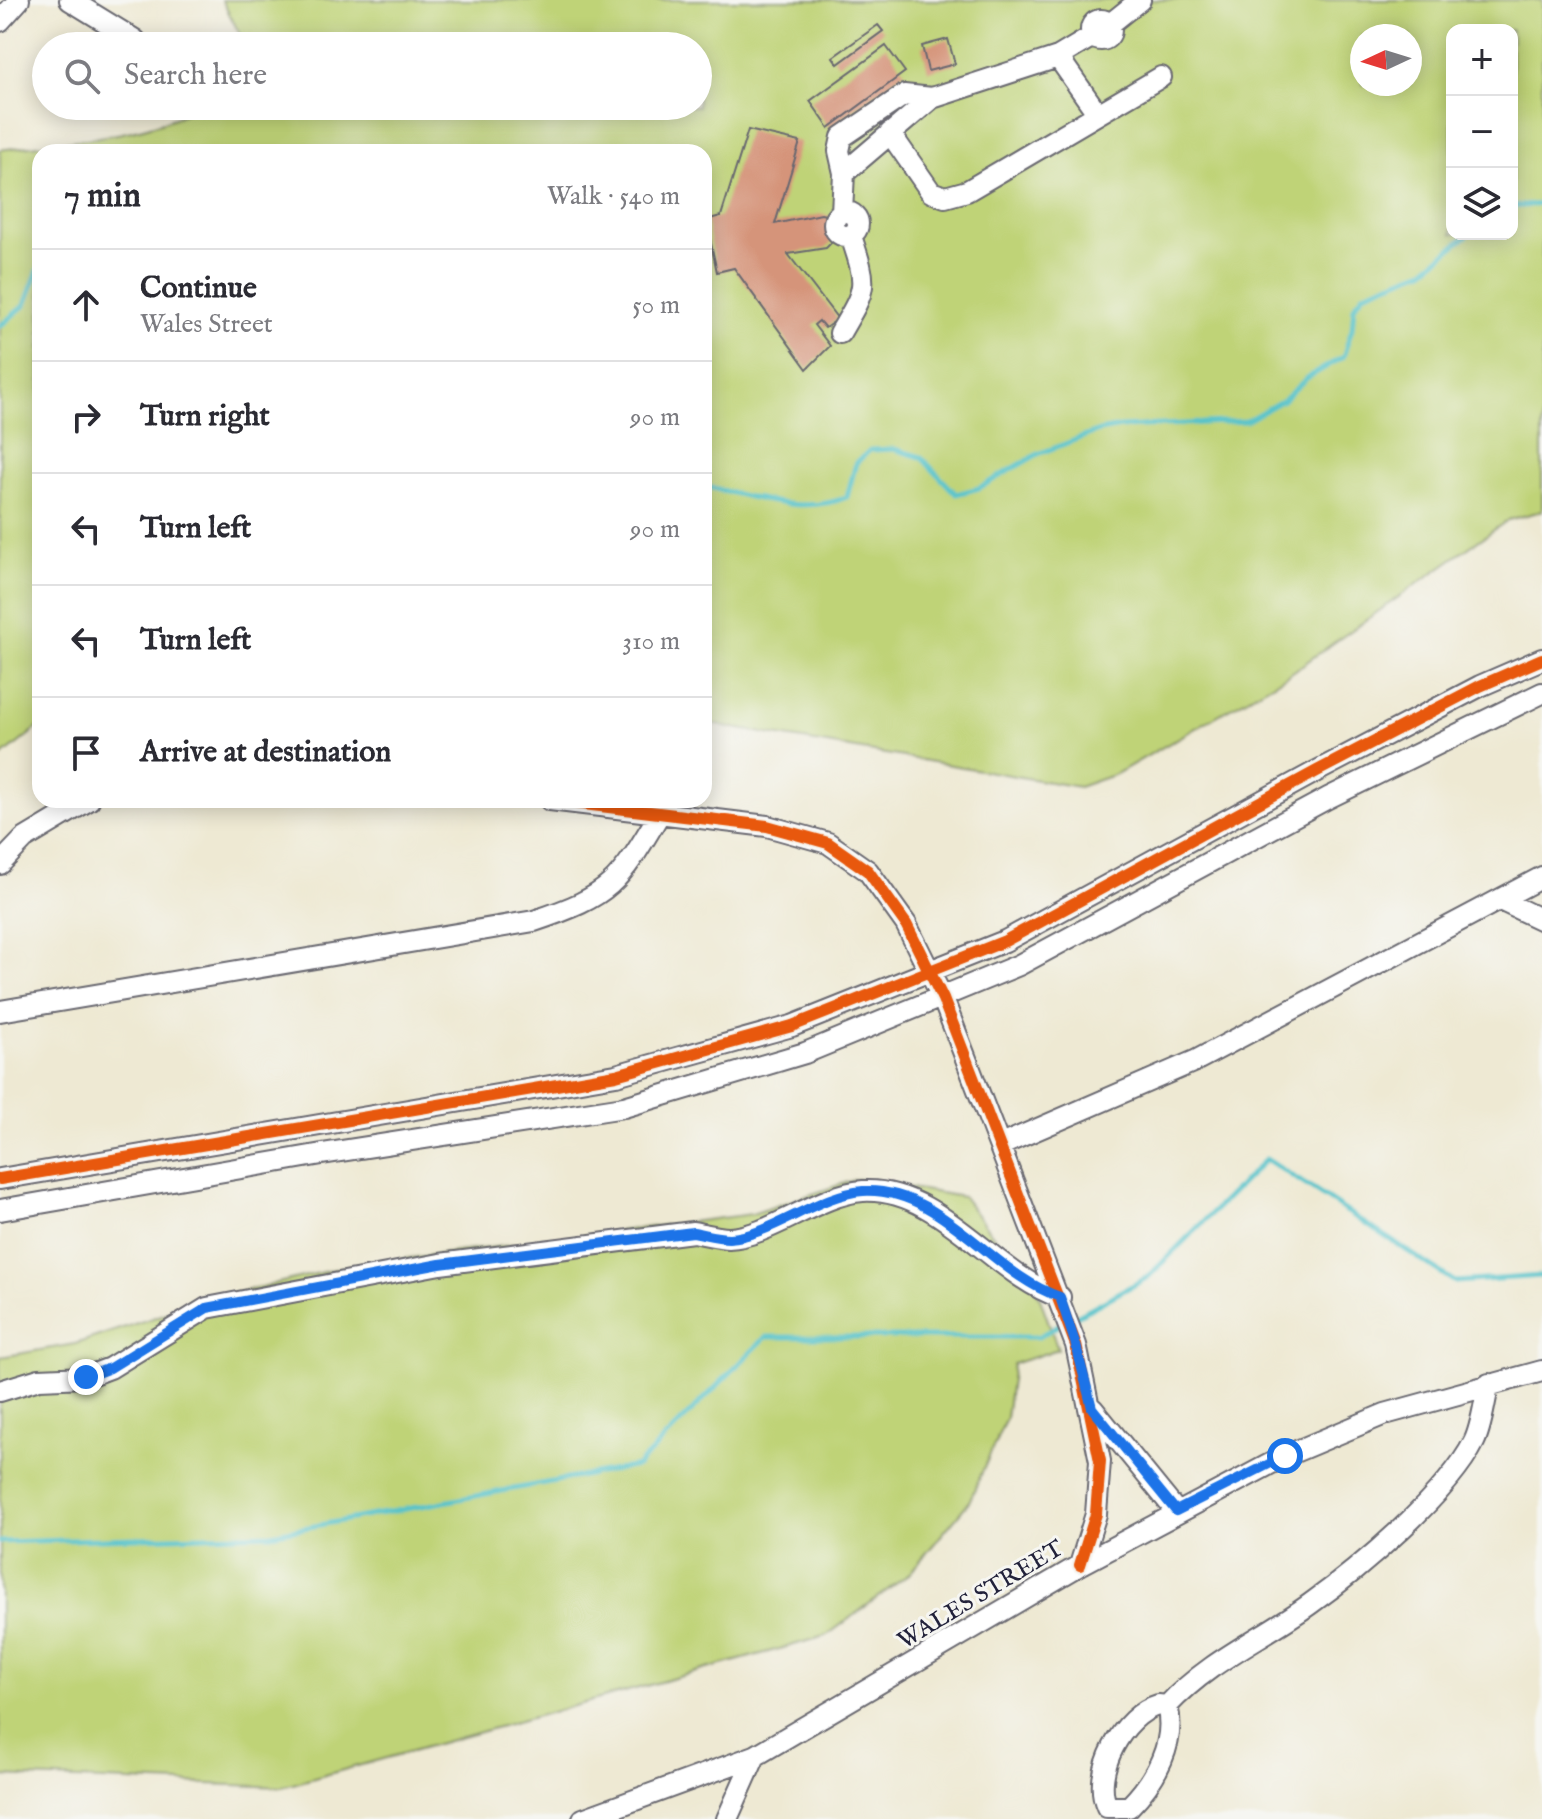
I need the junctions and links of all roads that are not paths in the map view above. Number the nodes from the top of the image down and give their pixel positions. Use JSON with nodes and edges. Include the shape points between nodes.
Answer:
{"nodes":[{"id":1,"x":19,"y":0,"type":"edge"},
{"id":2,"x":70,"y":0,"type":"edge"},
{"id":3,"x":1140,"y":0,"type":"edge"},
{"id":4,"x":0,"y":21,"type":"edge"},
{"id":5,"x":122,"y":32,"type":"edge"},
{"id":6,"x":1058,"y":57,"type":"junction"},
{"id":7,"x":1161,"y":77,"type":"dead end"},
{"id":8,"x":932,"y":98,"type":"junction"},
{"id":9,"x":1098,"y":114,"type":"junction"},
{"id":10,"x":890,"y":133,"type":"junction"},
{"id":11,"x":844,"y":173,"type":"junction"},
{"id":12,"x":840,"y":333,"type":"dead end"},
{"id":13,"x":1542,"y":659,"type":"edge"},
{"id":14,"x":1542,"y":693,"type":"edge"},
{"id":15,"x":76,"y":808,"type":"edge"},
{"id":16,"x":618,"y":808,"type":"edge"},
{"id":17,"x":660,"y":813,"type":"junction"},
{"id":18,"x":0,"y":864,"type":"edge"},
{"id":19,"x":1542,"y":877,"type":"edge"},
{"id":20,"x":1502,"y":901,"type":"junction"},
{"id":21,"x":1542,"y":920,"type":"edge"},
{"id":22,"x":931,"y":973,"type":"junction"},
{"id":23,"x":943,"y":999,"type":"junction"},
{"id":24,"x":0,"y":1011,"type":"edge"},
{"id":25,"x":1001,"y":1145,"type":"junction"},
{"id":26,"x":0,"y":1179,"type":"edge"},
{"id":27,"x":0,"y":1210,"type":"edge"},
{"id":28,"x":1061,"y":1302,"type":"junction"},
{"id":29,"x":1542,"y":1371,"type":"edge"},
{"id":30,"x":1489,"y":1384,"type":"junction"},
{"id":31,"x":0,"y":1391,"type":"edge"},
{"id":32,"x":1092,"y":1408,"type":"junction"},
{"id":33,"x":1176,"y":1511,"type":"junction"},
{"id":34,"x":1080,"y":1565,"type":"junction"},
{"id":35,"x":1167,"y":1706,"type":"junction"},
{"id":36,"x":755,"y":1756,"type":"junction"},
{"id":37,"x":583,"y":1819,"type":"edge"},
{"id":38,"x":727,"y":1819,"type":"edge"}],
"edges":[{"from":1,"to":4,"type":"street"},
{"from":2,"to":5,"type":"street"},
{"from":3,"to":6,"type":"street"},
{"from":6,"to":8,"type":"street"},
{"from":6,"to":9,"type":"street"},
{"from":7,"to":9,"type":"street"},
{"from":8,"to":10,"type":"street"},
{"from":8,"to":11,"type":"street","via":[[904,95],[842,137]]},
{"from":9,"to":10,"type":"street","via":[[967,191],[945,197],[931,192]]},
{"from":10,"to":11,"type":"street"},
{"from":11,"to":12,"type":"street","via":[[842,212],[858,220],[851,236],[864,284]]},
{"from":13,"to":22,"type":"street","via":[[1317,771],[1005,941]]},
{"from":14,"to":23,"type":"street","via":[[1328,798],[1019,965]]},
{"from":15,"to":18,"type":"street","via":[[24,839]]},
{"from":16,"to":17,"type":"street"},
{"from":17,"to":22,"type":"street","via":[[767,826],[828,843],[868,871],[906,924]]},
{"from":17,"to":24,"type":"street","via":[[623,875],[586,904],[534,921]]},
{"from":19,"to":20,"type":"street"},
{"from":20,"to":21,"type":"street"},
{"from":20,"to":25,"type":"street","via":[[1195,1061]]},
{"from":22,"to":23,"type":"street"},
{"from":22,"to":26,"type":"street","via":[[792,1026],[616,1075]]},
{"from":23,"to":25,"type":"street"},
{"from":23,"to":27,"type":"street","via":[[805,1053],[624,1107]]},
{"from":25,"to":28,"type":"street"},
{"from":28,"to":31,"type":"street","via":[[1033,1289],[951,1222],[906,1199],[863,1191],[730,1238],[693,1232],[440,1264],[207,1308],[110,1368]]},
{"from":28,"to":32,"type":"street"},
{"from":29,"to":30,"type":"street","name":"WALES STREET"},
{"from":30,"to":33,"type":"street","name":"WALES STREET","via":[[1385,1414],[1285,1456]]},
{"from":30,"to":35,"type":"street","via":[[1474,1442],[1433,1495],[1385,1543],[1310,1604],[1195,1676]]},
{"from":32,"to":33,"type":"street"},
{"from":32,"to":34,"type":"street","via":[[1100,1461],[1096,1514]]},
{"from":33,"to":34,"type":"street","name":"WALES STREET"},
{"from":34,"to":36,"type":"street","name":"WALES STREET"},
{"from":35,"to":35,"type":"street","via":[[1149,1708],[1119,1740],[1102,1782],[1107,1807],[1129,1807],[1159,1767],[1169,1737]]},
{"from":36,"to":37,"type":"street","name":"WALES STREET"},
{"from":36,"to":38,"type":"street"}]}
